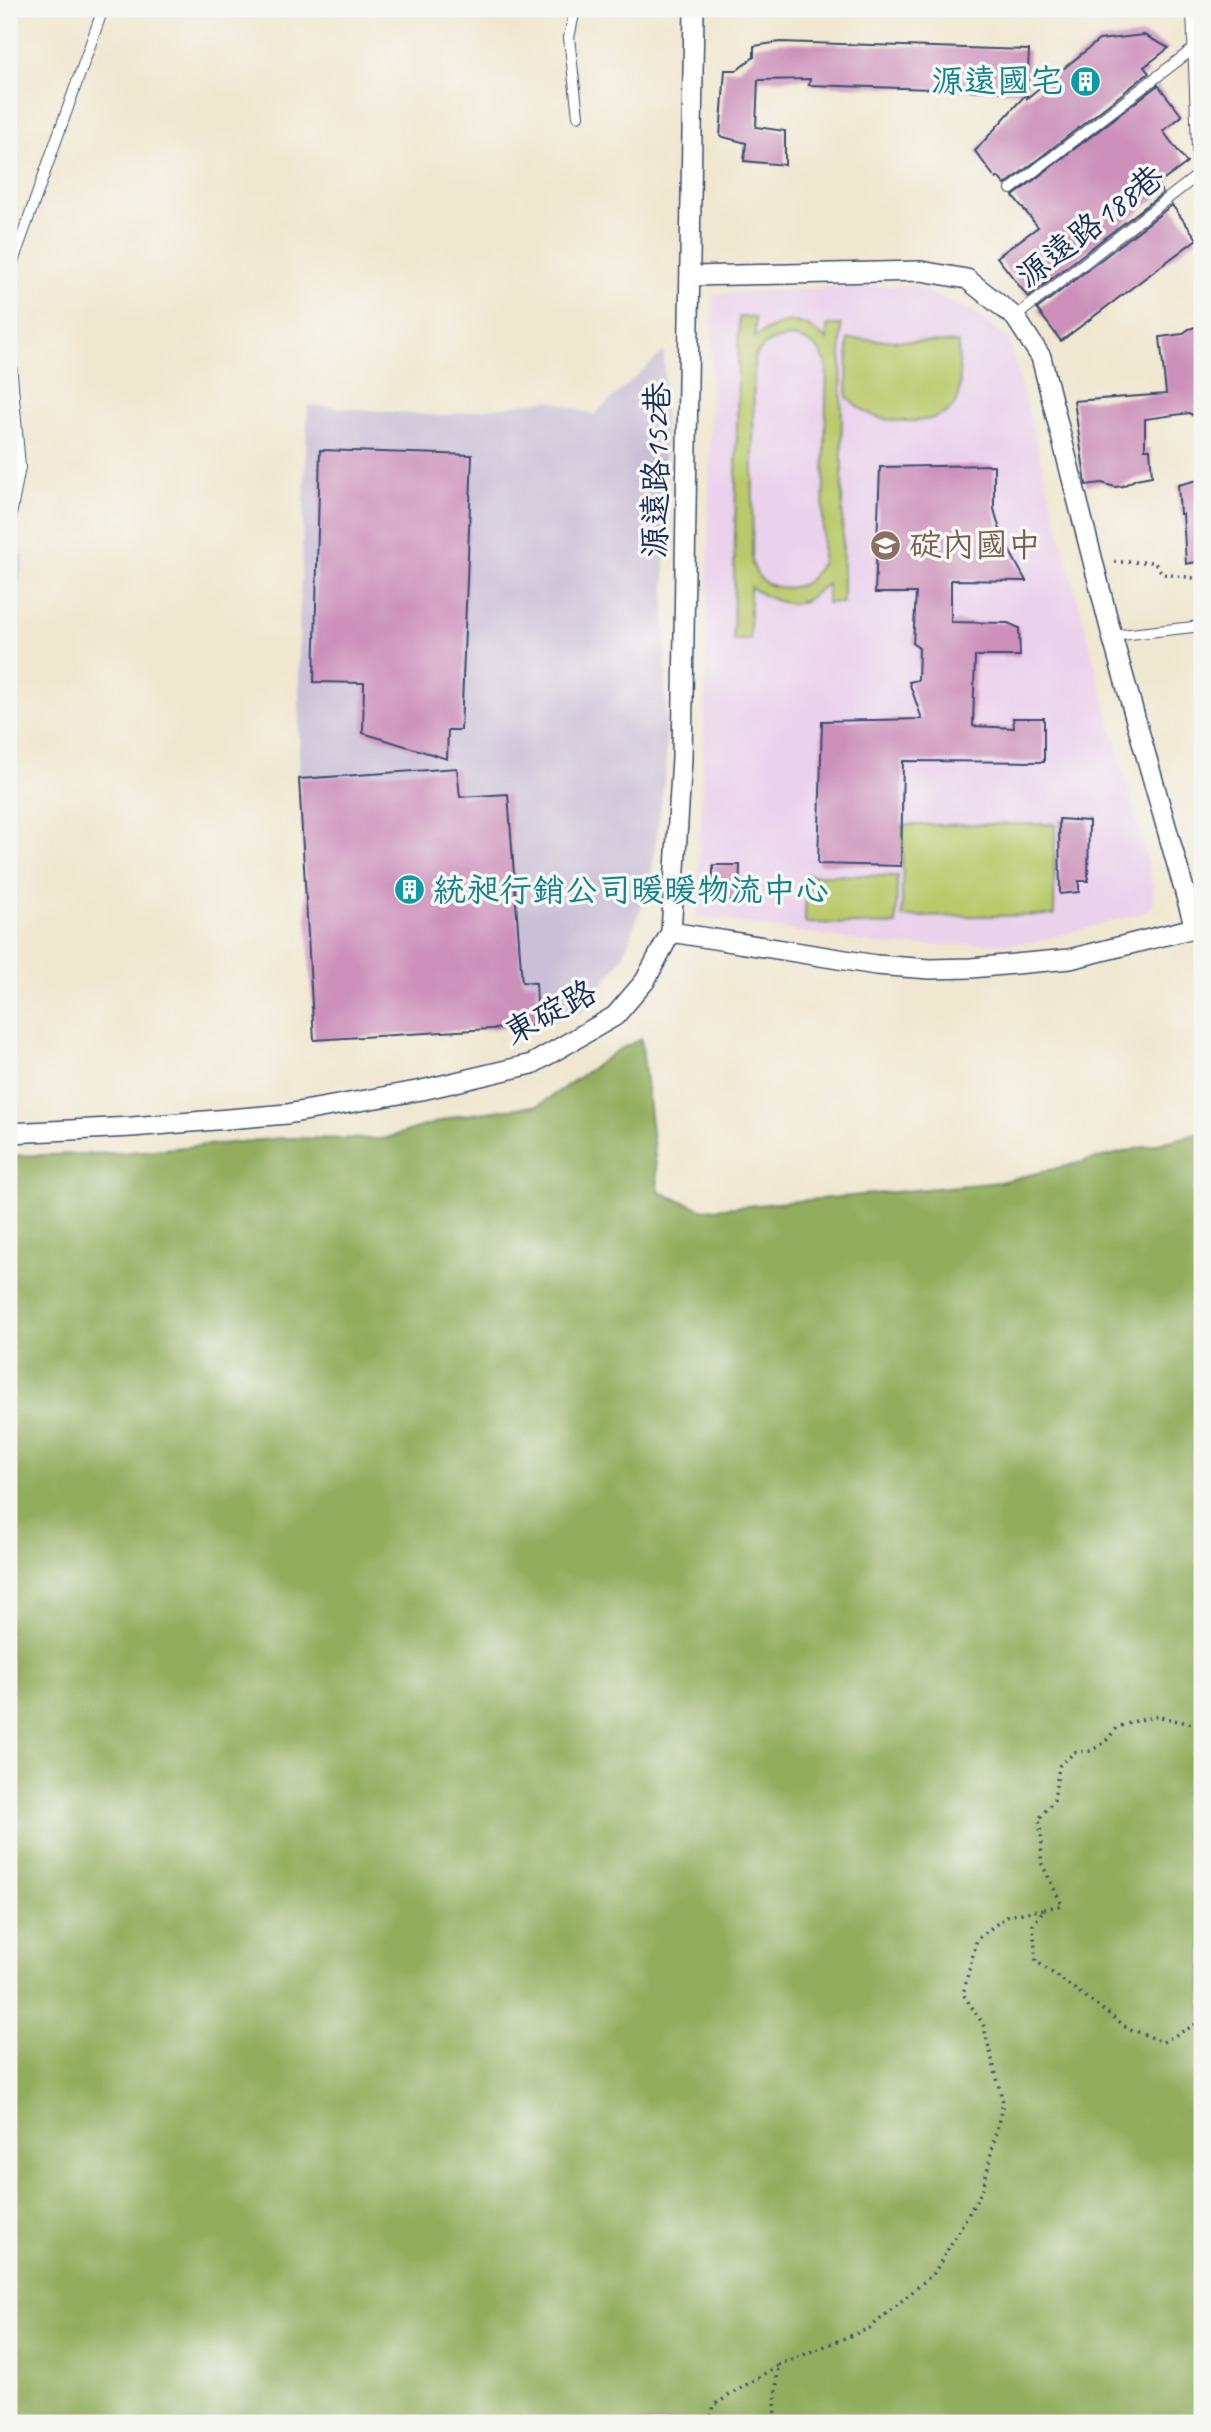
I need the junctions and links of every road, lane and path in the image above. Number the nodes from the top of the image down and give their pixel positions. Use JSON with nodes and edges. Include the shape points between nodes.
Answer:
{"nodes":[{"id":1,"x":103,"y":9,"type":"edge"},
{"id":2,"x":575,"y":9,"type":"edge"},
{"id":3,"x":694,"y":9,"type":"edge"},
{"id":4,"x":1192,"y":9,"type":"edge"},
{"id":5,"x":1193,"y":49,"type":"junction"},
{"id":6,"x":578,"y":116,"type":"dead end"},
{"id":7,"x":1012,"y":189,"type":"dead end"},
{"id":8,"x":9,"y":273,"type":"edge"},
{"id":9,"x":691,"y":276,"type":"junction"},
{"id":10,"x":1014,"y":317,"type":"junction"},
{"id":11,"x":9,"y":340,"type":"edge"},
{"id":12,"x":9,"y":526,"type":"edge"},
{"id":13,"x":1112,"y":562,"type":"dead end"},
{"id":14,"x":1202,"y":579,"type":"edge"},
{"id":15,"x":1202,"y":626,"type":"edge"},
{"id":16,"x":1112,"y":636,"type":"junction"},
{"id":17,"x":1199,"y":927,"type":"edge"},
{"id":18,"x":671,"y":932,"type":"junction"},
{"id":19,"x":9,"y":1133,"type":"edge"},
{"id":20,"x":1202,"y":1723,"type":"edge"},
{"id":21,"x":1044,"y":1909,"type":"junction"},
{"id":22,"x":1202,"y":2021,"type":"edge"},
{"id":23,"x":778,"y":2365,"type":"junction"},
{"id":24,"x":710,"y":2423,"type":"edge"},
{"id":25,"x":774,"y":2423,"type":"edge"}],
"edges":[{"from":1,"to":8,"type":"lane"},
{"from":2,"to":6,"type":"lane","via":[[569,38]]},
{"from":3,"to":9,"type":"street","name":"源遠路152巷"},
{"from":4,"to":5,"type":"lane","name":"源遠路188巷"},
{"from":5,"to":7,"type":"lane"},
{"from":5,"to":10,"type":"lane","name":"源遠路188巷","via":[[1198,174]]},
{"from":9,"to":10,"type":"street","via":[[921,271],[967,279]]},
{"from":9,"to":18,"type":"street","name":"源遠路152巷","via":[[682,758]]},
{"from":10,"to":16,"type":"street","via":[[1041,357]]},
{"from":11,"to":12,"type":"lane","via":[[20,467]]},
{"from":13,"to":14,"type":"path","via":[[1154,562],[1163,574]]},
{"from":15,"to":16,"type":"lane"},
{"from":16,"to":17,"type":"street"},
{"from":17,"to":18,"type":"street","via":[[1070,959],[930,969],[876,965]]},
{"from":18,"to":19,"type":"street","name":"東碇路","via":[[645,981],[615,1016],[532,1065],[287,1114]]},
{"from":20,"to":21,"type":"path","via":[[1156,1716],[1136,1721],[1118,1727],[1091,1751],[1075,1752],[1059,1766],[1054,1800],[1039,1819],[1041,1862],[1062,1905]]},
{"from":21,"to":22,"type":"path","via":[[1032,1925],[1036,1961],[1128,2028],[1163,2042]]},
{"from":21,"to":23,"type":"path","via":[[1007,1916],[977,1939],[963,1994],[984,2024],[1003,2102],[984,2189],[934,2273],[870,2328]]},
{"from":23,"to":24,"type":"path","via":[[714,2405]]},
{"from":23,"to":25,"type":"path"}]}
